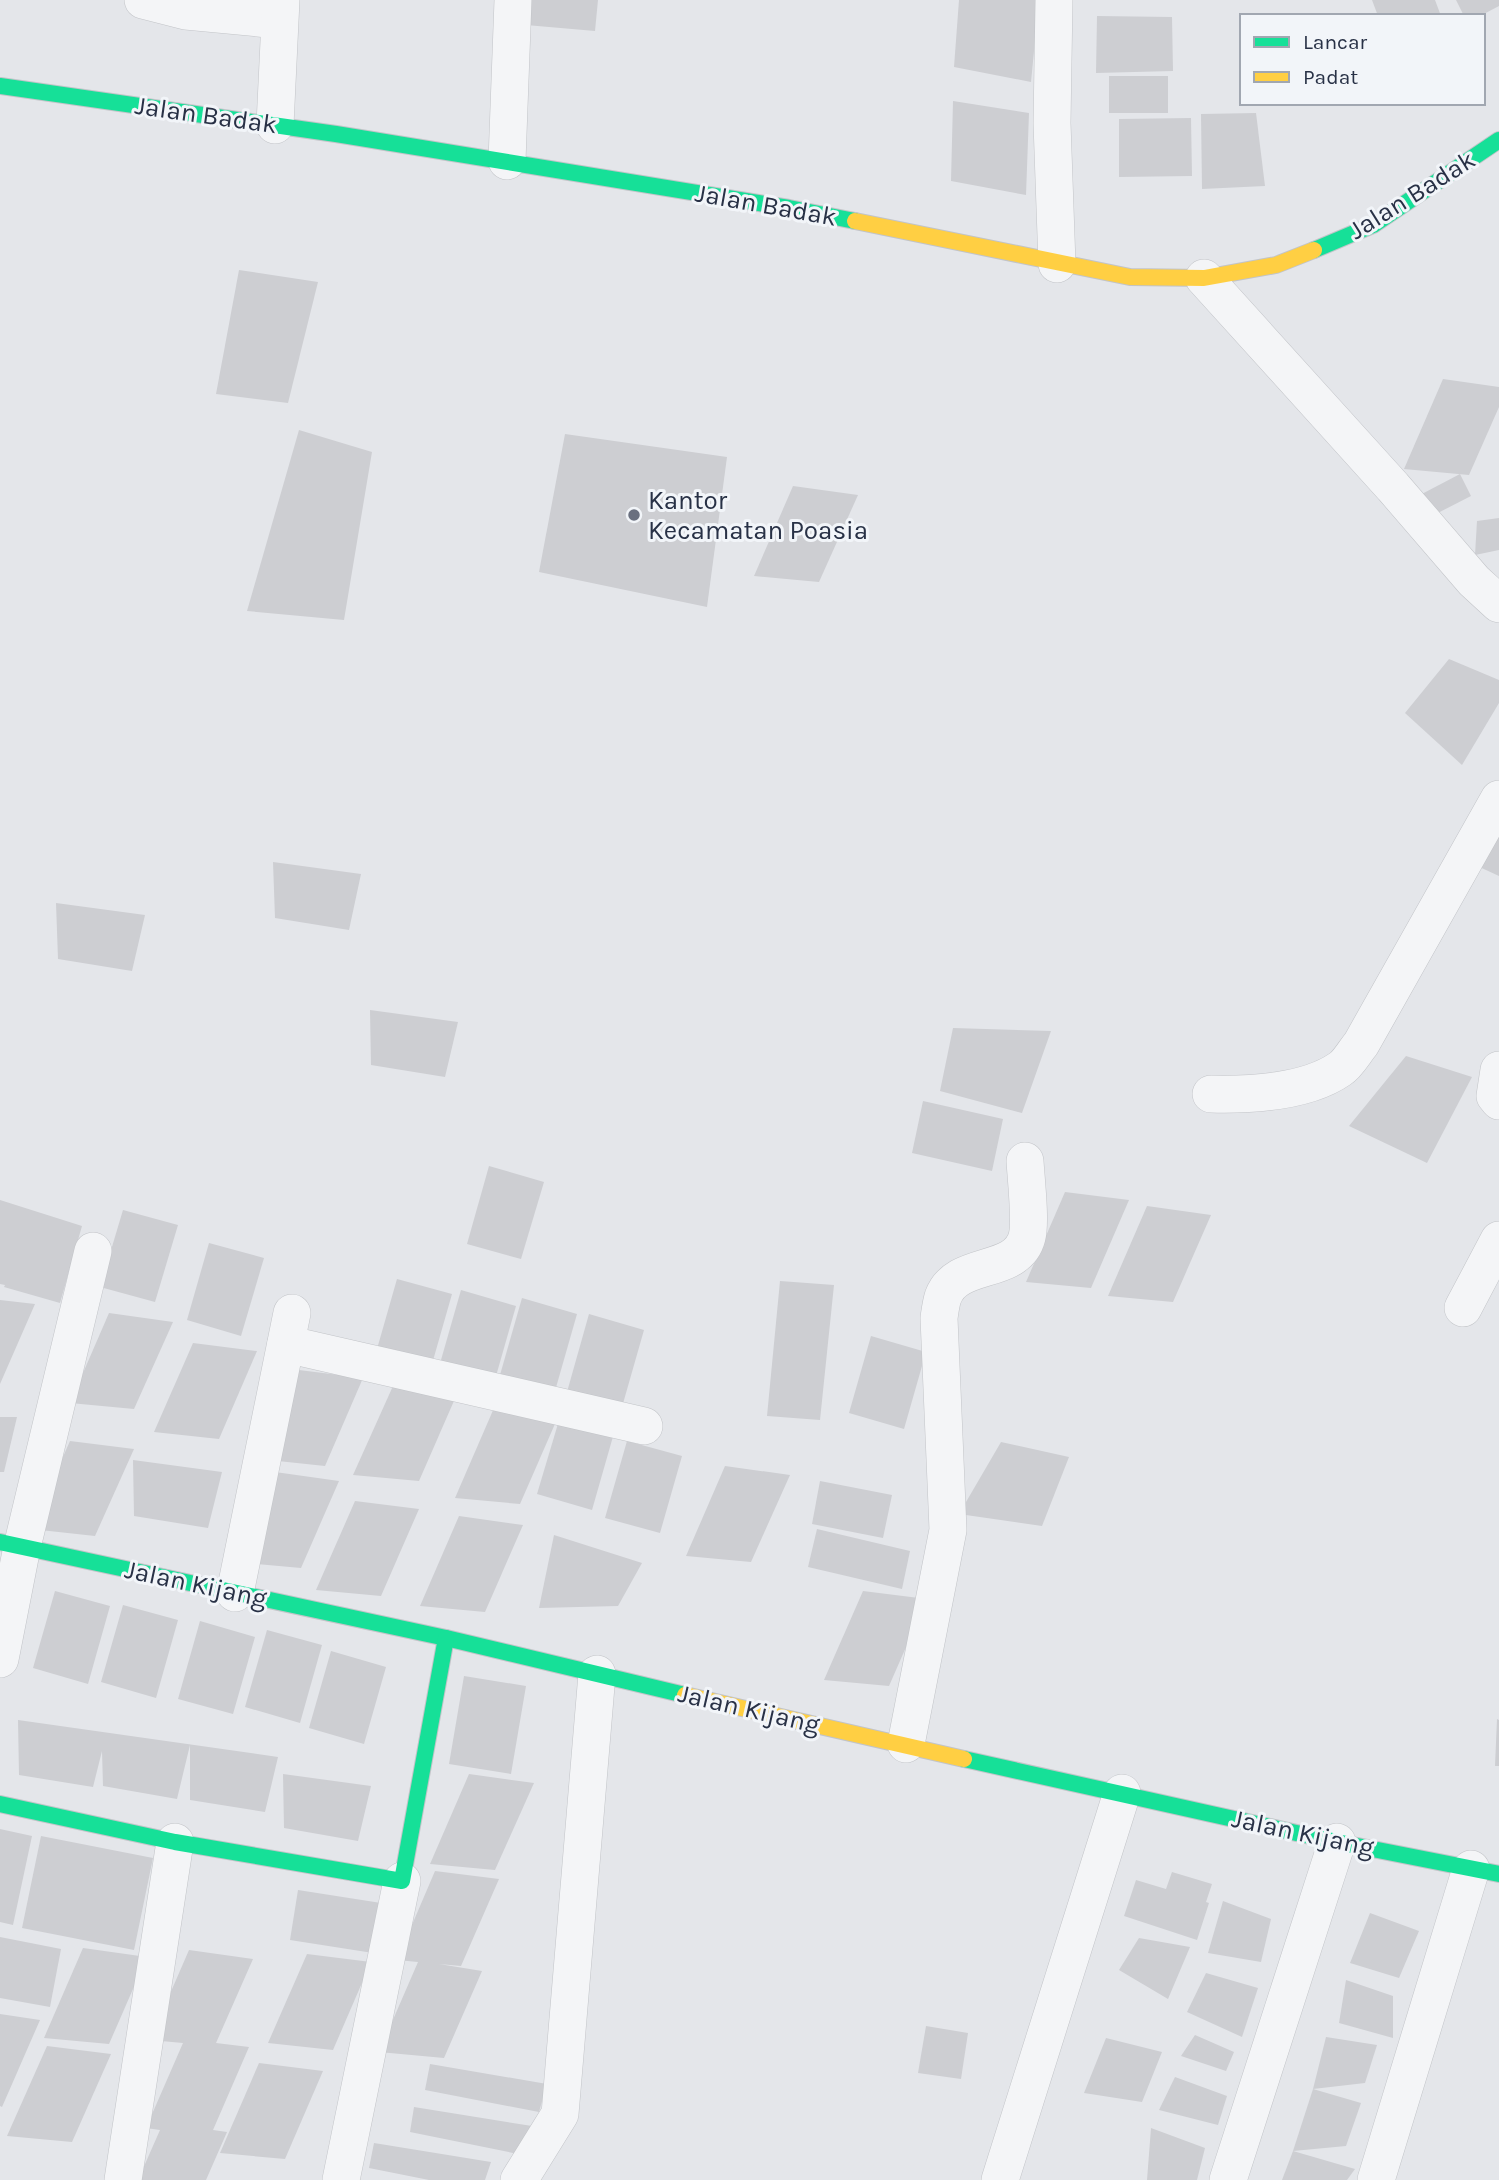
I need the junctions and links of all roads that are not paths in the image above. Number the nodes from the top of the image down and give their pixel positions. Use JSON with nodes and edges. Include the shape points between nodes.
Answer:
{"nodes":[{"id":1,"x":143,"y":0,"type":"edge"},
{"id":2,"x":513,"y":0,"type":"edge"},
{"id":3,"x":1054,"y":0,"type":"edge"},
{"id":4,"x":280,"y":10,"type":"edge"},
{"id":5,"x":0,"y":86,"type":"edge"},
{"id":6,"x":275,"y":125,"type":"junction"},
{"id":7,"x":1499,"y":141,"type":"edge"},
{"id":8,"x":507,"y":161,"type":"junction"},
{"id":9,"x":1057,"y":264,"type":"junction"},
{"id":10,"x":1204,"y":278,"type":"junction"},
{"id":11,"x":1499,"y":604,"type":"edge"},
{"id":12,"x":1499,"y":799,"type":"edge"},
{"id":13,"x":1499,"y":1070,"type":"edge"},
{"id":14,"x":1211,"y":1094,"type":"dead end"},
{"id":15,"x":1499,"y":1101,"type":"edge"},
{"id":16,"x":1025,"y":1161,"type":"dead end"},
{"id":17,"x":1499,"y":1240,"type":"edge"},
{"id":18,"x":93,"y":1251,"type":"dead end"},
{"id":19,"x":1464,"y":1308,"type":"dead end"},
{"id":20,"x":645,"y":1426,"type":"dead end"},
{"id":21,"x":11,"y":1545,"type":"edge"},
{"id":22,"x":234,"y":1593,"type":"junction"},
{"id":23,"x":446,"y":1638,"type":"junction"},
{"id":24,"x":0,"y":1659,"type":"edge"},
{"id":25,"x":597,"y":1674,"type":"junction"},
{"id":26,"x":906,"y":1744,"type":"junction"},
{"id":27,"x":1122,"y":1793,"type":"junction"},
{"id":28,"x":0,"y":1804,"type":"edge"},
{"id":29,"x":175,"y":1842,"type":"junction"},
{"id":30,"x":1337,"y":1842,"type":"junction"},
{"id":31,"x":1485,"y":1872,"type":"edge"},
{"id":32,"x":402,"y":1881,"type":"junction"},
{"id":33,"x":123,"y":2180,"type":"edge"},
{"id":34,"x":341,"y":2180,"type":"edge"},
{"id":35,"x":519,"y":2180,"type":"edge"},
{"id":36,"x":1000,"y":2180,"type":"edge"},
{"id":37,"x":1227,"y":2180,"type":"edge"},
{"id":38,"x":1376,"y":2180,"type":"edge"}],
"edges":[{"from":1,"to":4,"type":"street","via":[[186,11]]},
{"from":2,"to":8,"type":"street"},
{"from":3,"to":9,"type":"street"},
{"from":4,"to":6,"type":"street"},
{"from":5,"to":6,"type":"street","name":"Jalan Badak"},
{"from":6,"to":8,"type":"street","name":"Jalan Badak"},
{"from":7,"to":10,"type":"street","name":"Jalan Badak","via":[[1373,225],[1276,265]]},
{"from":8,"to":9,"type":"street","name":"Jalan Badak","via":[[789,208]]},
{"from":9,"to":10,"type":"street","name":"Jalan Badak","via":[[1129,277]]},
{"from":10,"to":11,"type":"street","via":[[1474,582]]},
{"from":12,"to":14,"type":"street","via":[[1361,1044],[1341,1069],[1298,1087]]},
{"from":13,"to":15,"type":"street","via":[[1495,1096]]},
{"from":16,"to":26,"type":"street","via":[[1028,1235],[1022,1248],[1010,1259],[954,1280],[943,1296],[939,1318],[948,1530]]},
{"from":17,"to":19,"type":"street"},
{"from":18,"to":21,"type":"street"},
{"from":20,"to":22,"type":"street","via":[[289,1329]]},
{"from":21,"to":22,"type":"street","name":"Jalan Kijang"},
{"from":21,"to":24,"type":"street"},
{"from":22,"to":23,"type":"street","name":"Jalan Kijang"},
{"from":23,"to":25,"type":"street","name":"Jalan Kijang"},
{"from":23,"to":32,"type":"street"},
{"from":25,"to":26,"type":"street","name":"Jalan Kijang"},
{"from":25,"to":35,"type":"street","via":[[560,2114]]},
{"from":26,"to":27,"type":"street","name":"Jalan Kijang"},
{"from":27,"to":30,"type":"street","name":"Jalan Kijang"},
{"from":27,"to":36,"type":"street"},
{"from":28,"to":29,"type":"street"},
{"from":29,"to":32,"type":"street"},
{"from":29,"to":33,"type":"street"},
{"from":30,"to":31,"type":"street","name":"Jalan Kijang"},
{"from":30,"to":37,"type":"street"},
{"from":31,"to":38,"type":"street"},
{"from":32,"to":34,"type":"street"}]}
